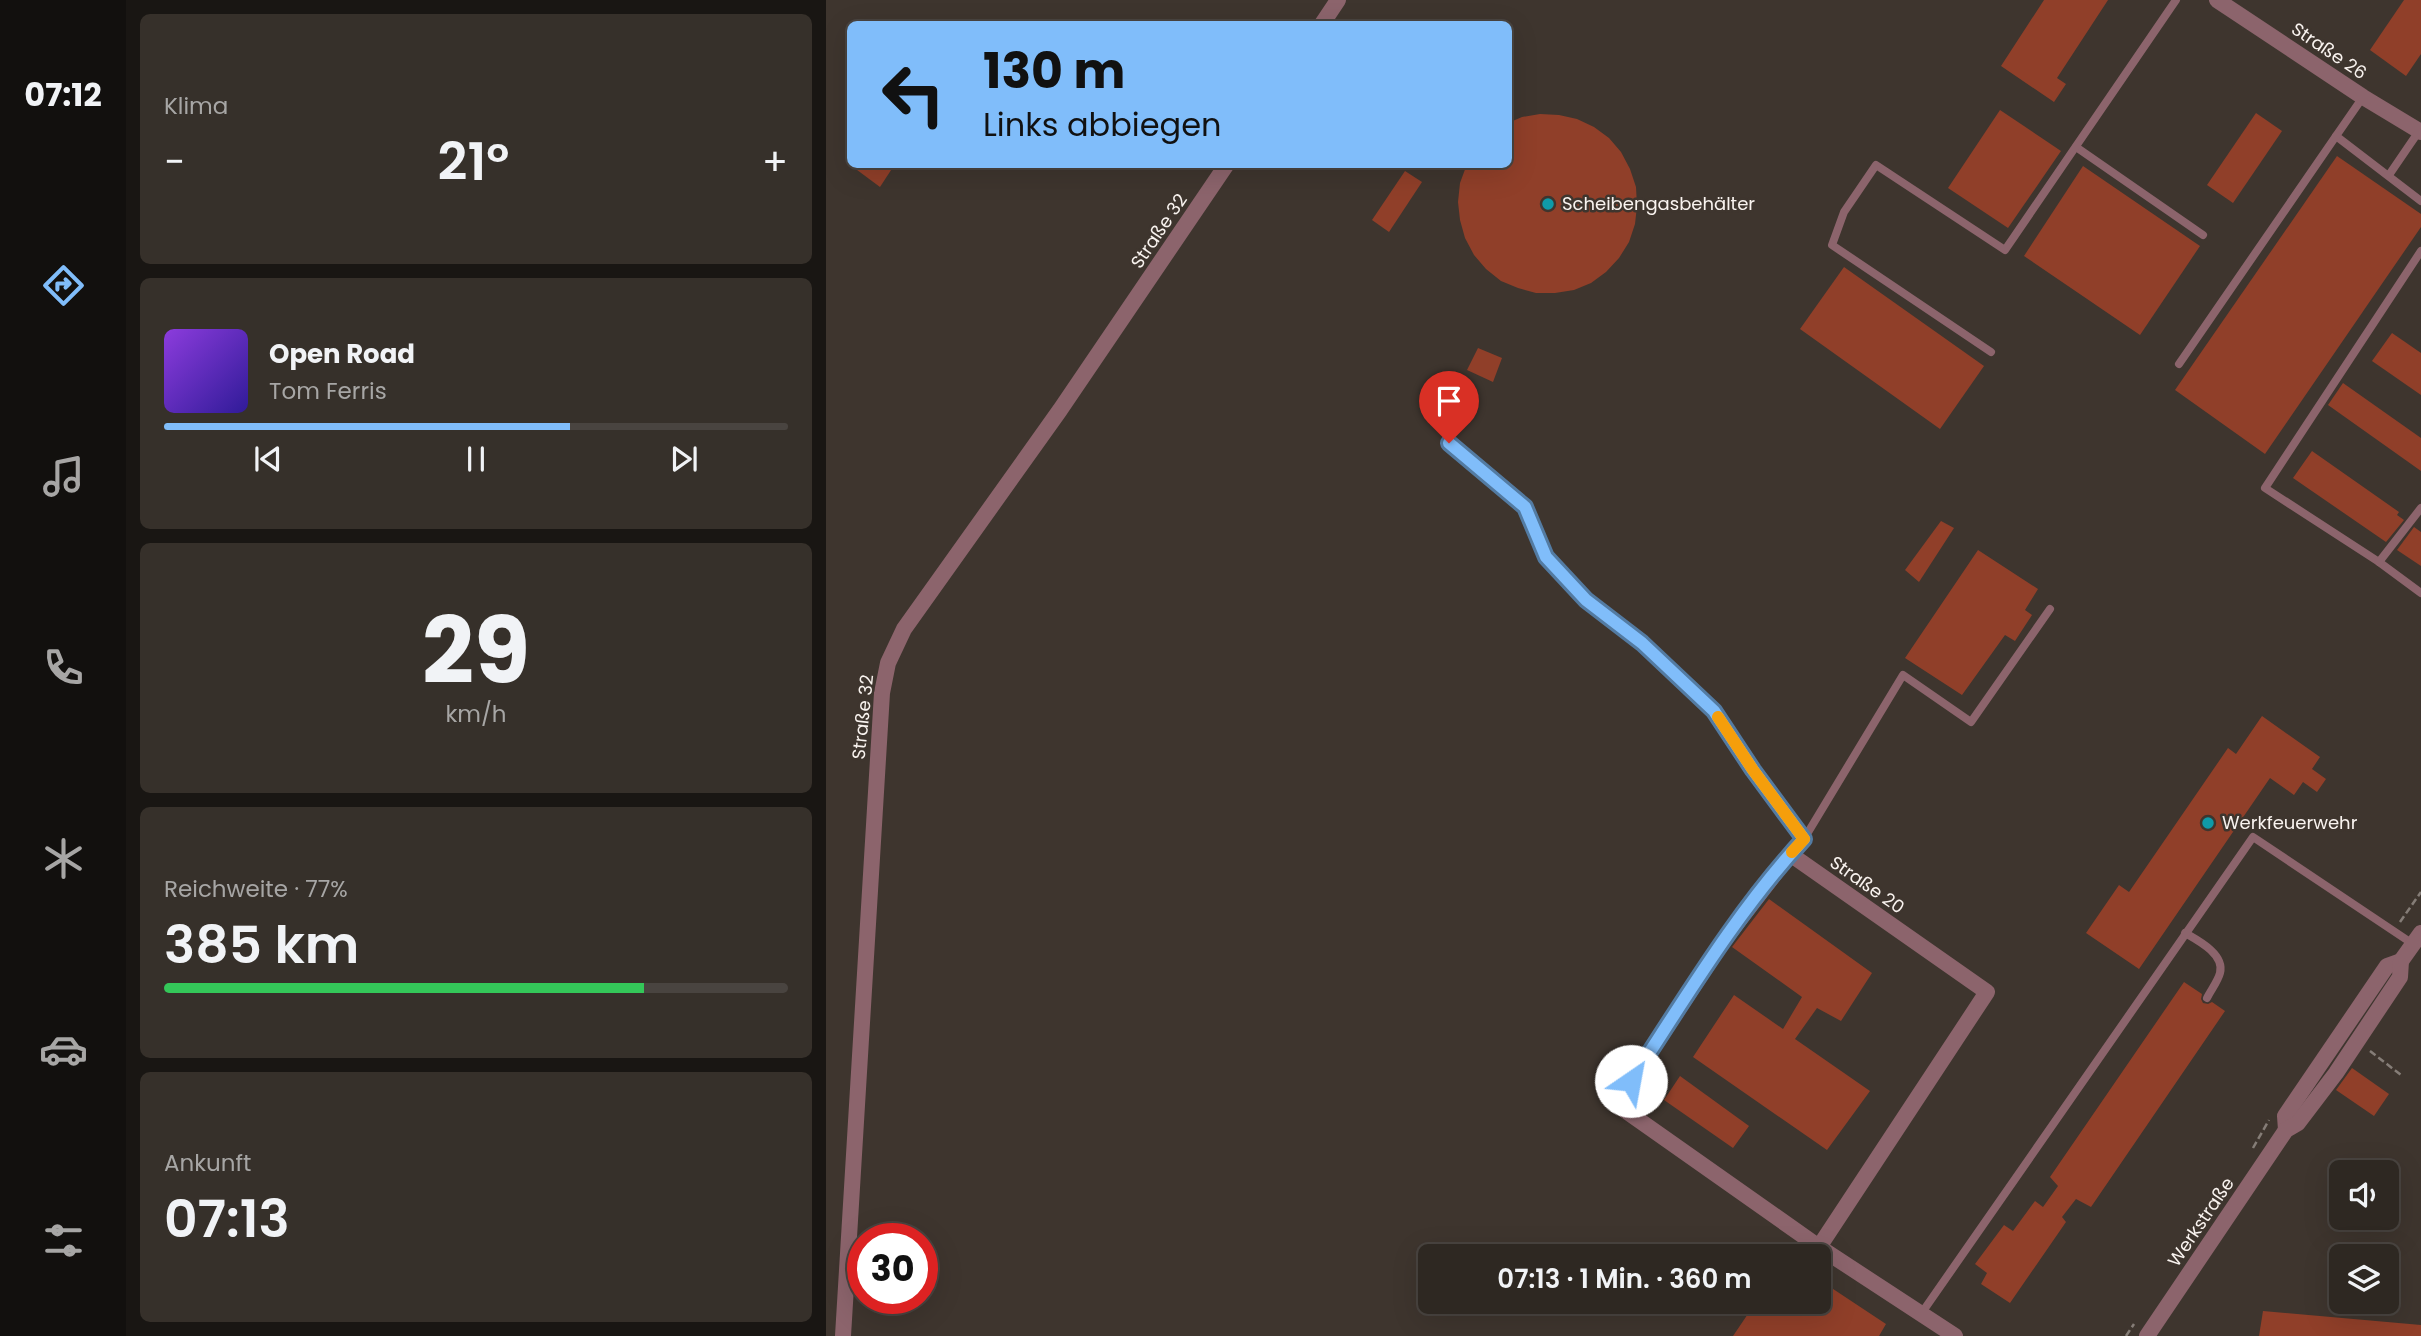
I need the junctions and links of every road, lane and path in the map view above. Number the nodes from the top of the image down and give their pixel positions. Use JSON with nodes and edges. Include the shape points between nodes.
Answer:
{"nodes":[{"id":1,"x":1338,"y":0,"type":"edge"},
{"id":2,"x":2176,"y":0,"type":"edge"},
{"id":3,"x":2217,"y":0,"type":"edge"},
{"id":4,"x":1323,"y":21,"type":"edge"},
{"id":5,"x":2363,"y":97,"type":"junction"},
{"id":6,"x":2420,"y":132,"type":"edge"},
{"id":7,"x":2336,"y":136,"type":"junction"},
{"id":8,"x":2076,"y":147,"type":"junction"},
{"id":9,"x":1224,"y":168,"type":"edge"},
{"id":10,"x":2389,"y":175,"type":"junction"},
{"id":11,"x":2421,"y":201,"type":"edge"},
{"id":12,"x":2203,"y":235,"type":"dead end"},
{"id":13,"x":2421,"y":251,"type":"edge"},
{"id":14,"x":1992,"y":352,"type":"dead end"},
{"id":15,"x":2179,"y":364,"type":"dead end"},
{"id":16,"x":1449,"y":443,"type":"dead end"},
{"id":17,"x":2421,"y":508,"type":"edge"},
{"id":18,"x":2379,"y":562,"type":"junction"},
{"id":19,"x":2421,"y":593,"type":"edge"},
{"id":20,"x":2050,"y":609,"type":"dead end"},
{"id":21,"x":1804,"y":839,"type":"junction"},
{"id":22,"x":1790,"y":854,"type":"junction"},
{"id":23,"x":2185,"y":933,"type":"junction"},
{"id":24,"x":2417,"y":938,"type":"edge"},
{"id":25,"x":2207,"y":998,"type":"dead end"},
{"id":26,"x":2364,"y":1047,"type":"dead end"},
{"id":27,"x":2401,"y":1075,"type":"dead end"},
{"id":28,"x":2273,"y":1113,"type":"dead end"},
{"id":29,"x":2253,"y":1149,"type":"dead end"},
{"id":30,"x":1815,"y":1244,"type":"edge"},
{"id":31,"x":1821,"y":1244,"type":"edge"},
{"id":32,"x":1831,"y":1255,"type":"edge"},
{"id":33,"x":1921,"y":1314,"type":"junction"},
{"id":34,"x":2141,"y":1314,"type":"dead end"},
{"id":35,"x":843,"y":1336,"type":"edge"},
{"id":36,"x":1955,"y":1336,"type":"edge"},
{"id":37,"x":2126,"y":1336,"type":"edge"},
{"id":38,"x":2147,"y":1336,"type":"edge"}],
"edges":[{"from":1,"to":4,"type":"street"},
{"from":2,"to":8,"type":"lane"},
{"from":3,"to":5,"type":"street","name":"Straße 26"},
{"from":5,"to":6,"type":"street","name":"Straße 26"},
{"from":5,"to":7,"type":"lane"},
{"from":6,"to":10,"type":"lane"},
{"from":7,"to":10,"type":"lane"},
{"from":7,"to":15,"type":"lane"},
{"from":8,"to":12,"type":"lane"},
{"from":8,"to":14,"type":"lane","via":[[2005,250],[1876,165],[1844,212],[1832,245]]},
{"from":9,"to":35,"type":"street","name":"Straße 32","via":[[904,629],[888,663],[882,693]]},
{"from":10,"to":11,"type":"lane"},
{"from":13,"to":18,"type":"lane","via":[[2265,488]]},
{"from":16,"to":21,"type":"lane","via":[[1525,507],[1546,557],[1586,600],[1642,643],[1714,711]]},
{"from":17,"to":18,"type":"lane"},
{"from":18,"to":19,"type":"lane"},
{"from":20,"to":21,"type":"lane","via":[[1971,722],[1903,675]]},
{"from":21,"to":22,"type":"lane"},
{"from":22,"to":30,"type":"street","via":[[1721,944],[1616,1104]]},
{"from":22,"to":31,"type":"street","name":"Straße 20","via":[[1987,992]]},
{"from":23,"to":24,"type":"lane","via":[[2253,837]]},
{"from":23,"to":25,"type":"lane","via":[[2201,942],[2220,964]]},
{"from":23,"to":33,"type":"lane"},
{"from":24,"to":38,"type":"street","name":"Werkstraße","via":[[2401,961],[2400,977],[2336,1073],[2298,1123],[2286,1130]]},
{"from":26,"to":27,"type":"path"},
{"from":28,"to":29,"type":"path"},
{"from":32,"to":33,"type":"street"},
{"from":33,"to":36,"type":"street"},
{"from":34,"to":37,"type":"path"}]}
